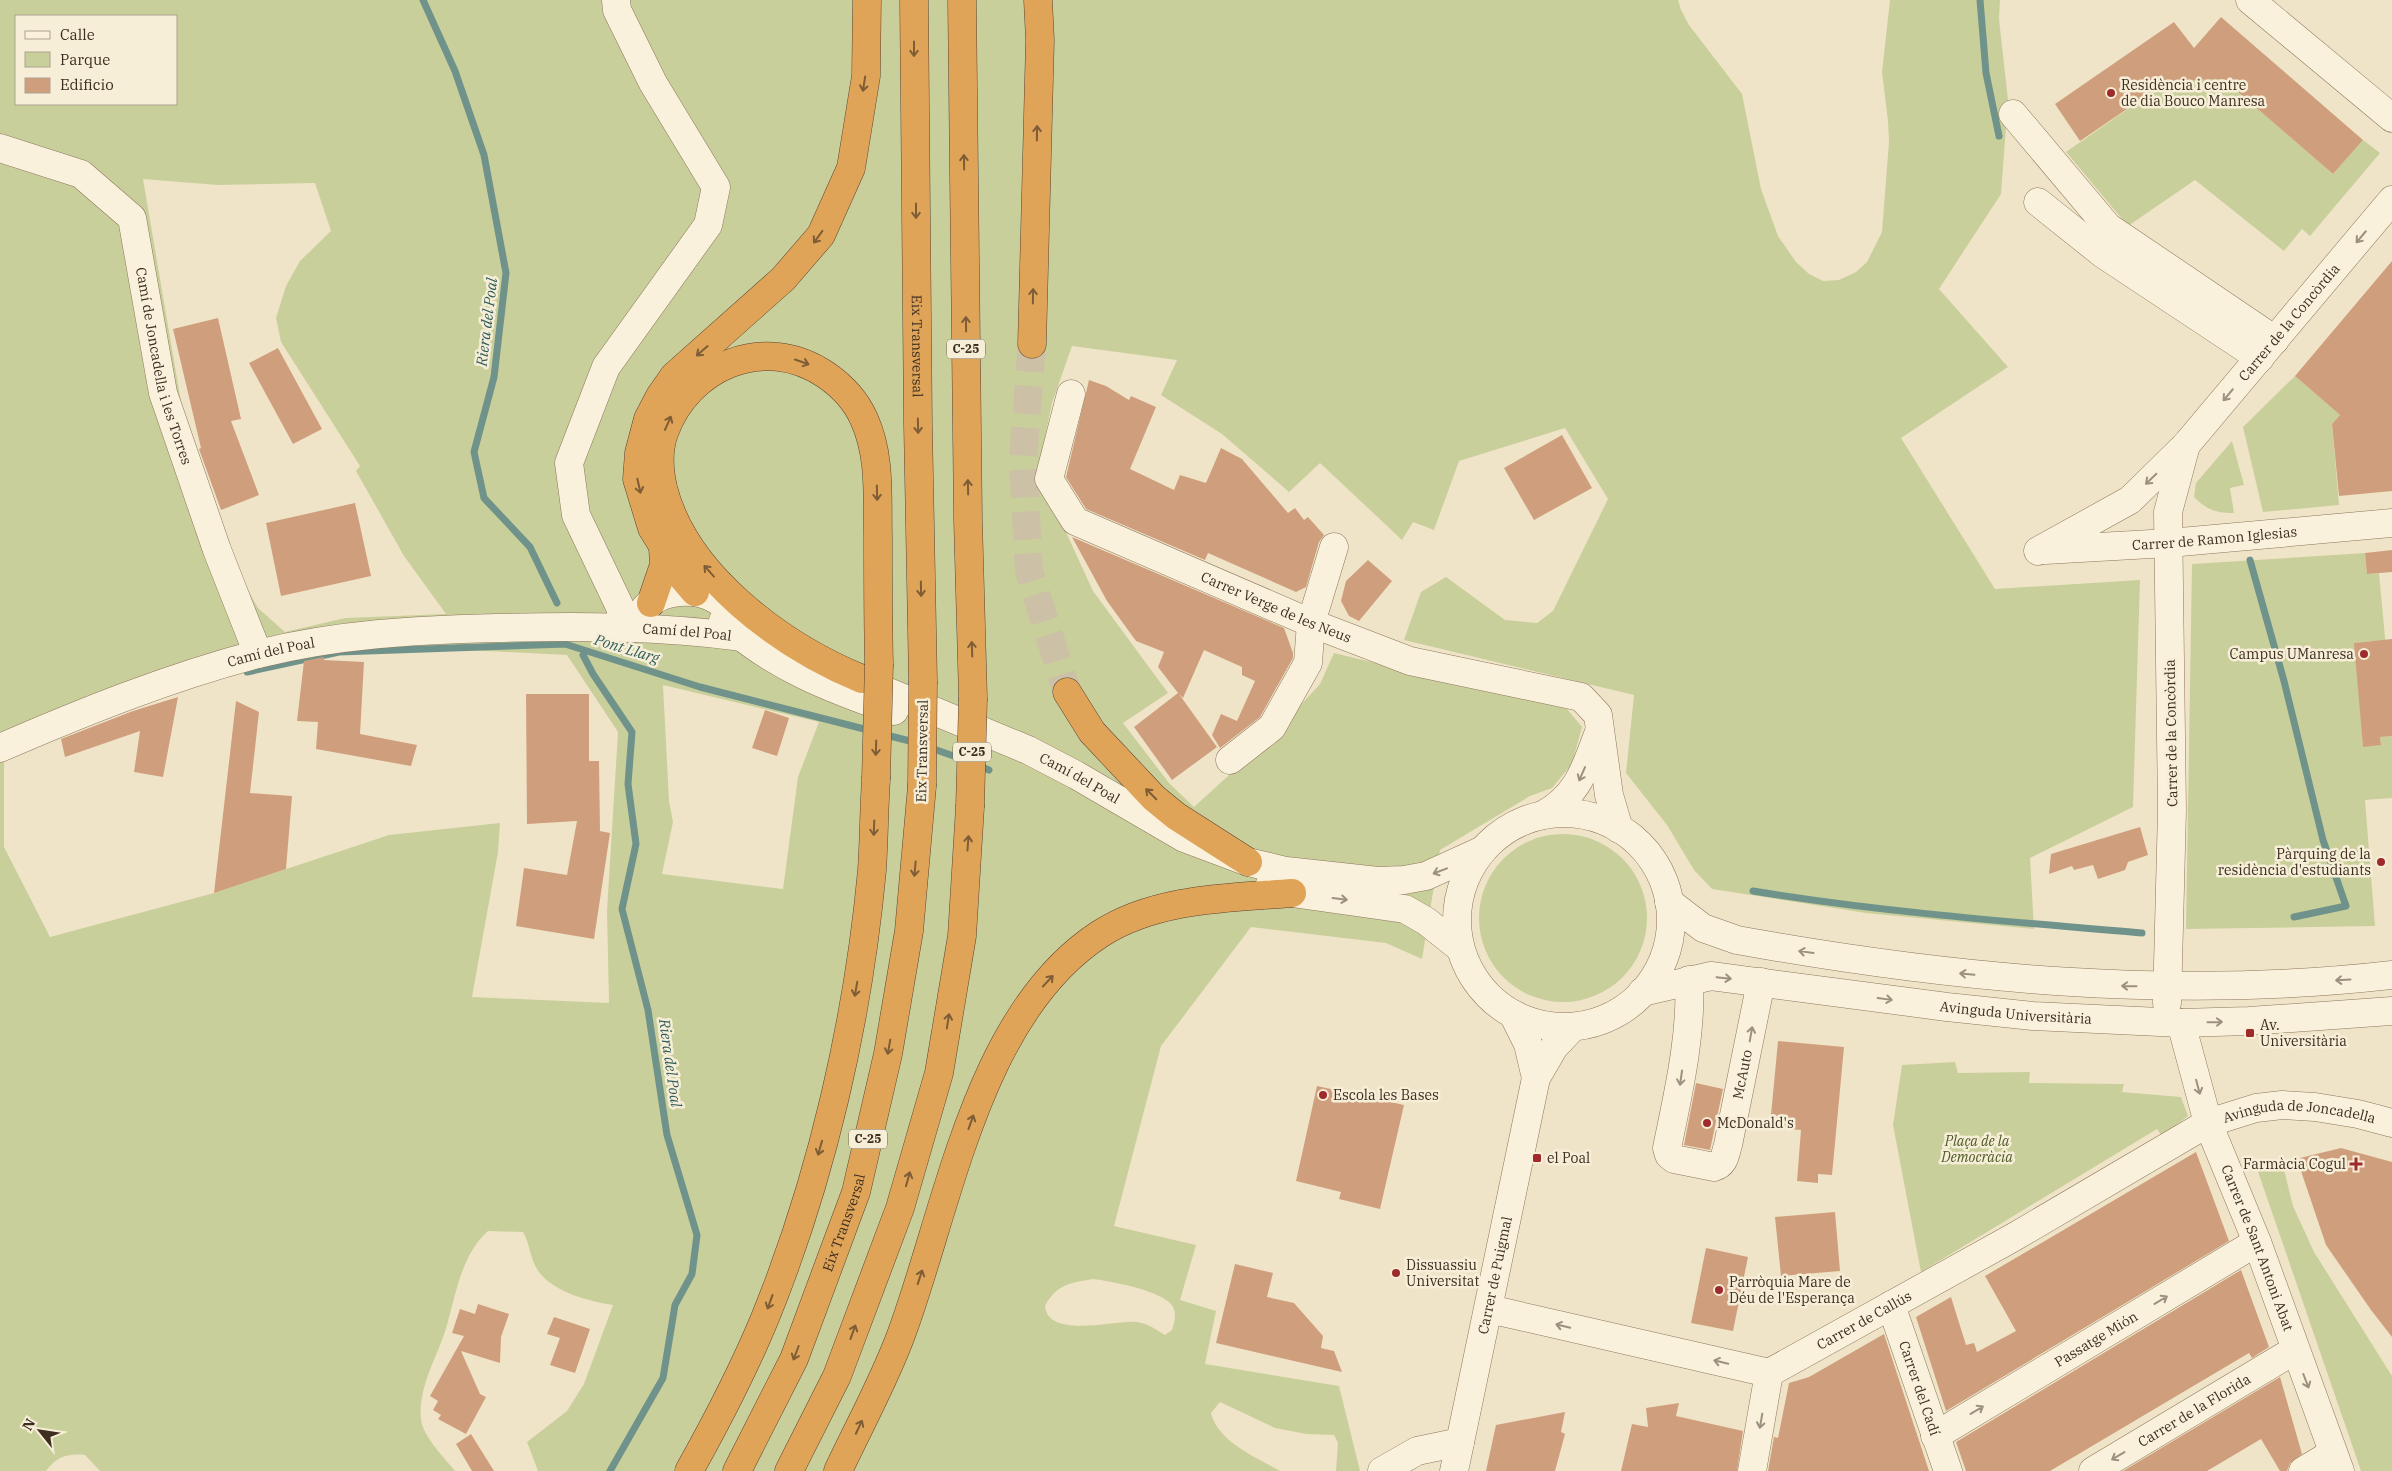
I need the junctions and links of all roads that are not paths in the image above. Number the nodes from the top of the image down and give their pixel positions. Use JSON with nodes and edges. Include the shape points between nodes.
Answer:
{"nodes":[{"id":1,"x":616,"y":0,"type":"edge"},
{"id":2,"x":867,"y":0,"type":"edge"},
{"id":3,"x":914,"y":0,"type":"edge"},
{"id":4,"x":962,"y":0,"type":"edge"},
{"id":5,"x":1038,"y":0,"type":"edge"},
{"id":6,"x":2250,"y":0,"type":"edge"},
{"id":7,"x":2013,"y":114,"type":"dead end"},
{"id":8,"x":2392,"y":118,"type":"edge"},
{"id":9,"x":0,"y":148,"type":"edge"},
{"id":10,"x":2392,"y":200,"type":"edge"},
{"id":11,"x":2038,"y":202,"type":"dead end"},
{"id":12,"x":1032,"y":344,"type":"tunnel mouth"},
{"id":13,"x":2268,"y":349,"type":"junction"},
{"id":14,"x":1071,"y":394,"type":"dead end"},
{"id":15,"x":2186,"y":445,"type":"junction"},
{"id":16,"x":2392,"y":523,"type":"edge"},
{"id":17,"x":2169,"y":543,"type":"junction"},
{"id":18,"x":1334,"y":547,"type":"dead end"},
{"id":19,"x":663,"y":548,"type":"junction"},
{"id":20,"x":2038,"y":551,"type":"joint"},
{"id":21,"x":694,"y":592,"type":"junction"},
{"id":22,"x":651,"y":603,"type":"junction"},
{"id":23,"x":1311,"y":623,"type":"junction"},
{"id":24,"x":629,"y":628,"type":"junction"},
{"id":25,"x":741,"y":637,"type":"junction"},
{"id":26,"x":258,"y":654,"type":"junction"},
{"id":27,"x":870,"y":672,"type":"junction"},
{"id":28,"x":1067,"y":692,"type":"tunnel mouth"},
{"id":29,"x":1600,"y":728,"type":"junction"},
{"id":30,"x":0,"y":748,"type":"edge"},
{"id":31,"x":1230,"y":760,"type":"dead end"},
{"id":32,"x":1543,"y":815,"type":"junction"},
{"id":33,"x":1620,"y":829,"type":"junction"},
{"id":34,"x":1483,"y":850,"type":"junction"},
{"id":35,"x":1248,"y":862,"type":"junction"},
{"id":36,"x":1292,"y":893,"type":"junction"},
{"id":37,"x":1669,"y":902,"type":"junction"},
{"id":38,"x":1460,"y":948,"type":"junction"},
{"id":39,"x":2392,"y":976,"type":"edge"},
{"id":40,"x":1689,"y":980,"type":"junction"},
{"id":41,"x":1761,"y":982,"type":"junction"},
{"id":42,"x":2167,"y":986,"type":"junction"},
{"id":43,"x":1642,"y":992,"type":"junction"},
{"id":44,"x":2392,"y":1011,"type":"edge"},
{"id":45,"x":1513,"y":1014,"type":"junction"},
{"id":46,"x":2174,"y":1023,"type":"junction"},
{"id":47,"x":1573,"y":1027,"type":"junction"},
{"id":48,"x":1536,"y":1078,"type":"junction"},
{"id":49,"x":2208,"y":1123,"type":"junction"},
{"id":50,"x":2392,"y":1123,"type":"edge"},
{"id":51,"x":2256,"y":1242,"type":"junction"},
{"id":52,"x":1891,"y":1305,"type":"junction"},
{"id":53,"x":1489,"y":1309,"type":"junction"},
{"id":54,"x":2295,"y":1350,"type":"junction"},
{"id":55,"x":1769,"y":1373,"type":"junction"},
{"id":56,"x":1935,"y":1436,"type":"junction"},
{"id":57,"x":1460,"y":1442,"type":"junction"},
{"id":58,"x":2337,"y":1462,"type":"edge"},
{"id":59,"x":690,"y":1471,"type":"edge"},
{"id":60,"x":738,"y":1471,"type":"edge"},
{"id":61,"x":789,"y":1471,"type":"edge"},
{"id":62,"x":838,"y":1471,"type":"edge"},
{"id":63,"x":1382,"y":1471,"type":"edge"},
{"id":64,"x":1454,"y":1471,"type":"edge"},
{"id":65,"x":1752,"y":1471,"type":"edge"},
{"id":66,"x":1948,"y":1471,"type":"edge"},
{"id":67,"x":2093,"y":1471,"type":"edge"},
{"id":68,"x":2303,"y":1471,"type":"edge"}],
"edges":[{"from":1,"to":24,"type":"street","via":[[617,10],[653,84],[716,187],[708,225],[606,367],[569,463],[576,515]]},
{"from":2,"to":19,"type":"highway","one_way":true,"via":[[866,76],[851,168],[821,235],[783,279],[674,376],[648,419],[639,453],[637,480],[652,528]]},
{"from":3,"to":60,"type":"highway","name":"Eix Transversal","number":"C-25","one_way":true,"bridge":true,"via":[[923,681],[922,786],[909,931],[888,1054],[856,1192],[794,1359]]},
{"from":61,"to":4,"type":"highway","number":"C-25","one_way":true,"bridge":true,"via":[[837,1376],[900,1208],[939,1073],[962,936],[973,698]]},
{"from":12,"to":5,"type":"highway","one_way":true,"via":[[1040,40]]},
{"from":6,"to":8,"type":"street"},
{"from":7,"to":13,"type":"street","via":[[2108,227]]},
{"from":9,"to":26,"type":"street","name":"Camí de Joncadella i les Torres","via":[[81,174],[132,218],[163,394],[217,550]]},
{"from":10,"to":13,"type":"street","name":"Carrer de la Concòrdia","one_way":true},
{"from":11,"to":13,"type":"street","via":[[2103,254]]},
{"from":13,"to":15,"type":"street","name":"Carrer de la Concòrdia","one_way":true},
{"from":14,"to":23,"type":"street","name":"Carrer Verge de les Neus","via":[[1049,479],[1076,521]]},
{"from":15,"to":17,"type":"street","name":"Carrer de la Concòrdia","via":[[2168,512]]},
{"from":15,"to":20,"type":"street","name":"Carrer de la Concòrdia","one_way":true,"via":[[2130,500]]},
{"from":16,"to":17,"type":"street","name":"Carrer de Ramon Iglesias"},
{"from":17,"to":20,"type":"street","name":"Carrer de Ramon Iglesias"},
{"from":17,"to":42,"type":"street","name":"Carrer de la Concòrdia","via":[[2172,810]]},
{"from":18,"to":23,"type":"street"},
{"from":19,"to":21,"type":"highway"},
{"from":19,"to":22,"type":"highway","via":[[664,565]]},
{"from":21,"to":22,"type":"street","name":"Camí del Poal","via":[[677,592]]},
{"from":21,"to":25,"type":"street","name":"Camí del Poal"},
{"from":21,"to":27,"type":"street","name":"Camí del Poal","via":[[716,600],[800,662],[832,677]]},
{"from":22,"to":24,"type":"street","name":"Camí del Poal"},
{"from":23,"to":29,"type":"street","name":"Carrer Verge de les Neus","via":[[1410,661],[1581,697],[1598,715]]},
{"from":23,"to":31,"type":"street","via":[[1308,663],[1272,727]]},
{"from":24,"to":25,"type":"street","name":"Camí del Poal"},
{"from":24,"to":26,"type":"street","name":"Camí del Poal","via":[[408,630],[338,638]]},
{"from":25,"to":36,"type":"street","name":"Camí del Poal","via":[[779,663],[822,685],[1012,757],[1067,783],[1197,857]]},
{"from":26,"to":30,"type":"street","name":"Camí del Poal","via":[[165,683]]},
{"from":27,"to":27,"type":"highway","one_way":true,"via":[[820,660],[765,624],[709,571],[675,523],[661,479],[663,434],[691,388],[726,364],[767,356],[790,358],[814,367],[852,399],[864,418],[874,445],[877,485]]},
{"from":27,"to":35,"type":"street","name":"Camí del Poal","via":[[1076,775],[1184,838]]},
{"from":27,"to":59,"type":"highway","one_way":true,"bridge":true,"via":[[876,779],[872,869],[860,967],[833,1102],[802,1214],[765,1318],[724,1409]]},
{"from":35,"to":28,"type":"highway","one_way":true,"via":[[1154,798],[1092,732]]},
{"from":29,"to":32,"type":"street","one_way":true,"via":[[1572,793]]},
{"from":29,"to":33,"type":"street","name":"Carrer Verge de les Neus","via":[[1609,795]]},
{"from":32,"to":33,"type":"street","via":[[1577,814],[1599,819]]},
{"from":32,"to":34,"type":"street","via":[[1506,830]]},
{"from":33,"to":37,"type":"street","via":[[1652,860],[1663,880]]},
{"from":34,"to":35,"type":"street","name":"Camí del Poal","one_way":true,"via":[[1426,876],[1404,880],[1286,871]]},
{"from":34,"to":38,"type":"street","via":[[1465,879],[1458,902]]},
{"from":36,"to":38,"type":"street","name":"Camí del Poal","one_way":true,"via":[[1406,909]]},
{"from":62,"to":36,"type":"highway","one_way":true,"via":[[900,1336],[971,1122],[993,1069],[1034,996],[1066,962],[1101,934],[1146,912],[1192,901]]},
{"from":42,"to":37,"type":"street","one_way":true,"via":[[2036,981],[1953,973],[1780,948],[1736,940],[1703,928]]},
{"from":37,"to":43,"type":"street","via":[[1666,950],[1657,972]]},
{"from":38,"to":45,"type":"street","via":[[1480,986],[1494,1002]]},
{"from":39,"to":42,"type":"street","one_way":true,"via":[[2238,986]]},
{"from":40,"to":41,"type":"street","name":"Avinguda Universitària","one_way":true,"via":[[1711,976]]},
{"from":40,"to":41,"type":"street","name":"McAuto","one_way":true,"via":[[1690,1020],[1668,1148],[1674,1159],[1714,1167],[1724,1160],[1728,1145]]},
{"from":40,"to":43,"type":"street","name":"Avinguda Universitària"},
{"from":41,"to":46,"type":"street","name":"Avinguda Universitària","one_way":true,"via":[[1947,1008]]},
{"from":42,"to":46,"type":"street","name":"Carrer de la Concòrdia"},
{"from":43,"to":47,"type":"street","via":[[1606,1018]]},
{"from":46,"to":44,"type":"street","name":"Avinguda Universitària","one_way":true},
{"from":45,"to":47,"type":"street","via":[[1536,1023]]},
{"from":45,"to":48,"type":"street","name":"Carrer de Puigmal","via":[[1528,1044]]},
{"from":46,"to":49,"type":"street","name":"Carrer de Sant Antoni Abat","one_way":true},
{"from":47,"to":48,"type":"street","name":"Carrer de Puigmal","via":[[1554,1047]]},
{"from":48,"to":53,"type":"street","name":"Carrer de Puigmal"},
{"from":49,"to":50,"type":"street","name":"Avinguda de Joncadella","via":[[2256,1108],[2282,1105],[2350,1112]]},
{"from":49,"to":51,"type":"street","name":"Carrer de Sant Antoni Abat"},
{"from":49,"to":52,"type":"street","name":"Carrer de Callús"},
{"from":51,"to":54,"type":"street","name":"Carrer de Sant Antoni Abat"},
{"from":56,"to":51,"type":"street","name":"Passatge Mión","one_way":true},
{"from":52,"to":55,"type":"street","name":"Carrer de Callús"},
{"from":52,"to":56,"type":"street","name":"Carrer del Cadí"},
{"from":55,"to":53,"type":"street","one_way":true},
{"from":53,"to":57,"type":"street","name":"Carrer de Puigmal"},
{"from":54,"to":58,"type":"street","name":"Carrer de Sant Antoni Abat","one_way":true},
{"from":54,"to":67,"type":"street","name":"Carrer de la Florida","one_way":true},
{"from":55,"to":65,"type":"street","one_way":true},
{"from":56,"to":66,"type":"street","name":"Carrer del Cadí"},
{"from":57,"to":63,"type":"street","via":[[1417,1451]]},
{"from":57,"to":64,"type":"street","name":"Carrer de Puigmal"},
{"from":58,"to":68,"type":"street"}]}
